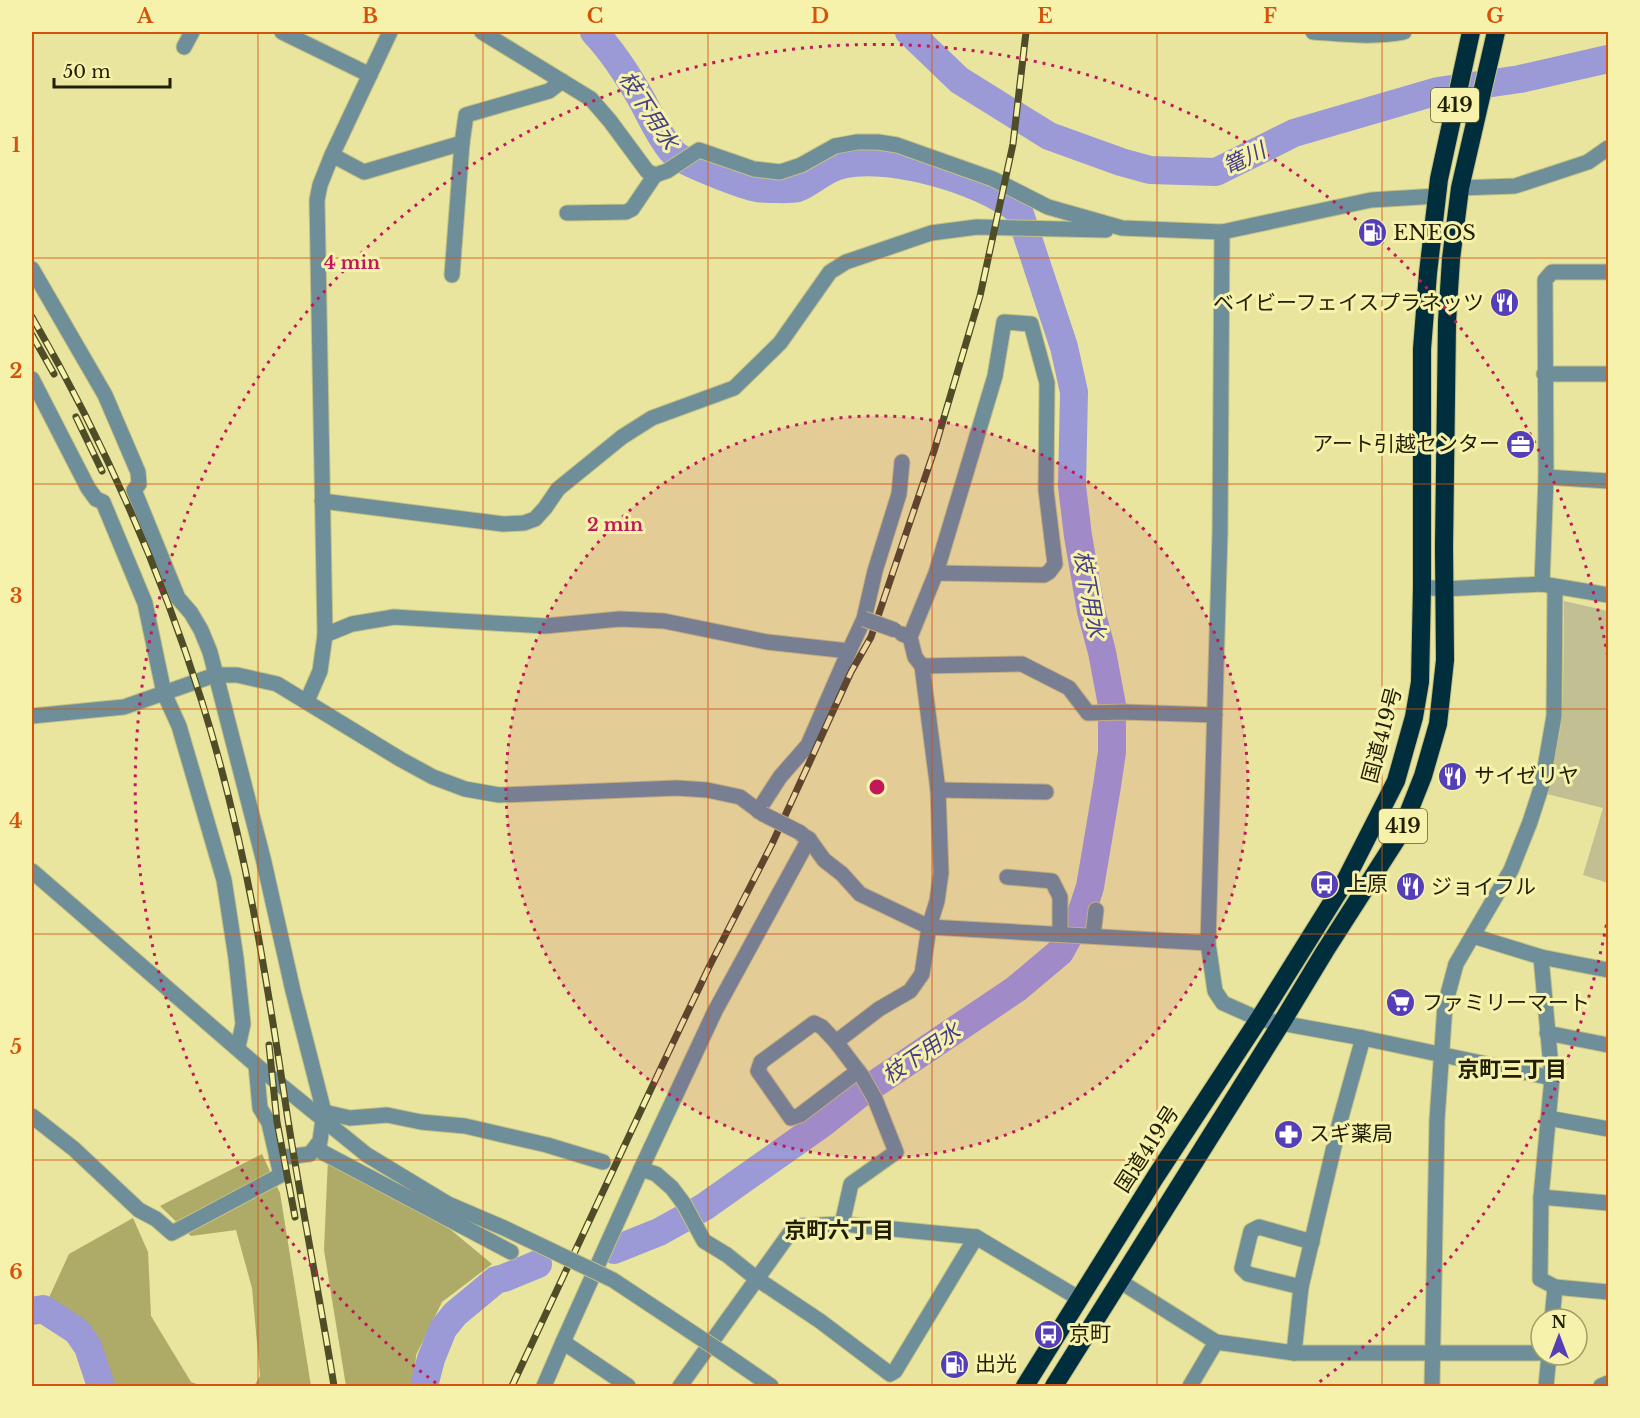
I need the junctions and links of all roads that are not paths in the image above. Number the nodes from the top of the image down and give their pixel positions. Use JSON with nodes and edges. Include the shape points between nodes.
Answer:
{"nodes":[{"id":1,"x":192,"y":32,"type":"edge"},
{"id":2,"x":282,"y":32,"type":"edge"},
{"id":3,"x":390,"y":32,"type":"edge"},
{"id":4,"x":482,"y":32,"type":"edge"},
{"id":5,"x":1313,"y":32,"type":"edge"},
{"id":6,"x":1404,"y":32,"type":"edge"},
{"id":7,"x":1471,"y":32,"type":"edge"},
{"id":8,"x":1496,"y":32,"type":"edge"},
{"id":9,"x":184,"y":47,"type":"dead end"},
{"id":10,"x":370,"y":75,"type":"junction"},
{"id":11,"x":562,"y":81,"type":"junction"},
{"id":12,"x":462,"y":143,"type":"junction"},
{"id":13,"x":1608,"y":148,"type":"edge"},
{"id":14,"x":332,"y":155,"type":"junction"},
{"id":15,"x":661,"y":173,"type":"junction"},
{"id":16,"x":1462,"y":180,"type":"junction"},
{"id":17,"x":1438,"y":187,"type":"junction"},
{"id":18,"x":567,"y":213,"type":"dead end"},
{"id":19,"x":1122,"y":228,"type":"junction"},
{"id":20,"x":1222,"y":232,"type":"junction"},
{"id":21,"x":32,"y":269,"type":"edge"},
{"id":22,"x":1608,"y":272,"type":"edge"},
{"id":23,"x":452,"y":275,"type":"dead end"},
{"id":24,"x":1545,"y":374,"type":"junction"},
{"id":25,"x":1608,"y":374,"type":"edge"},
{"id":26,"x":32,"y":379,"type":"edge"},
{"id":27,"x":902,"y":462,"type":"dead end"},
{"id":28,"x":1546,"y":477,"type":"junction"},
{"id":29,"x":1608,"y":481,"type":"edge"},
{"id":30,"x":322,"y":501,"type":"junction"},
{"id":31,"x":936,"y":573,"type":"junction"},
{"id":32,"x":1548,"y":585,"type":"junction"},
{"id":33,"x":1422,"y":587,"type":"junction"},
{"id":34,"x":1444,"y":589,"type":"junction"},
{"id":35,"x":1608,"y":595,"type":"edge"},
{"id":36,"x":864,"y":619,"type":"junction"},
{"id":37,"x":325,"y":635,"type":"junction"},
{"id":38,"x":910,"y":637,"type":"junction"},
{"id":39,"x":849,"y":651,"type":"junction"},
{"id":40,"x":922,"y":666,"type":"junction"},
{"id":41,"x":215,"y":675,"type":"junction"},
{"id":42,"x":164,"y":693,"type":"junction"},
{"id":43,"x":307,"y":701,"type":"junction"},
{"id":44,"x":1215,"y":715,"type":"junction"},
{"id":45,"x":32,"y":716,"type":"edge"},
{"id":46,"x":938,"y":790,"type":"junction"},
{"id":47,"x":1046,"y":792,"type":"dead end"},
{"id":48,"x":760,"y":813,"type":"junction"},
{"id":49,"x":805,"y":836,"type":"junction"},
{"id":50,"x":32,"y":871,"type":"edge"},
{"id":51,"x":1007,"y":877,"type":"dead end"},
{"id":52,"x":1096,"y":910,"type":"dead end"},
{"id":53,"x":928,"y":927,"type":"junction"},
{"id":54,"x":1060,"y":934,"type":"junction"},
{"id":55,"x":1091,"y":935,"type":"junction"},
{"id":56,"x":1473,"y":936,"type":"junction"},
{"id":57,"x":1208,"y":943,"type":"junction"},
{"id":58,"x":1541,"y":957,"type":"junction"},
{"id":59,"x":1608,"y":970,"type":"edge"},
{"id":60,"x":1259,"y":1019,"type":"junction"},
{"id":61,"x":1282,"y":1022,"type":"junction"},
{"id":62,"x":1547,"y":1033,"type":"junction"},
{"id":63,"x":1363,"y":1038,"type":"junction"},
{"id":64,"x":836,"y":1042,"type":"junction"},
{"id":65,"x":1608,"y":1045,"type":"edge"},
{"id":66,"x":238,"y":1047,"type":"junction"},
{"id":67,"x":1441,"y":1055,"type":"junction"},
{"id":68,"x":256,"y":1065,"type":"junction"},
{"id":69,"x":860,"y":1073,"type":"junction"},
{"id":70,"x":1552,"y":1077,"type":"junction"},
{"id":71,"x":323,"y":1115,"type":"junction"},
{"id":72,"x":32,"y":1116,"type":"edge"},
{"id":73,"x":1548,"y":1118,"type":"junction"},
{"id":74,"x":1608,"y":1129,"type":"edge"},
{"id":75,"x":318,"y":1144,"type":"junction"},
{"id":76,"x":277,"y":1158,"type":"junction"},
{"id":77,"x":603,"y":1162,"type":"dead end"},
{"id":78,"x":641,"y":1169,"type":"junction"},
{"id":79,"x":1541,"y":1197,"type":"junction"},
{"id":80,"x":1608,"y":1203,"type":"edge"},
{"id":81,"x":842,"y":1224,"type":"junction"},
{"id":82,"x":976,"y":1237,"type":"junction"},
{"id":83,"x":1312,"y":1242,"type":"junction"},
{"id":84,"x":511,"y":1252,"type":"dead end"},
{"id":85,"x":757,"y":1279,"type":"junction"},
{"id":86,"x":1121,"y":1282,"type":"junction"},
{"id":87,"x":1301,"y":1287,"type":"junction"},
{"id":88,"x":1555,"y":1287,"type":"junction"},
{"id":89,"x":1608,"y":1292,"type":"edge"},
{"id":90,"x":1080,"y":1299,"type":"junction"},
{"id":91,"x":1553,"y":1307,"type":"edge"},
{"id":92,"x":563,"y":1342,"type":"junction"},
{"id":93,"x":1216,"y":1342,"type":"junction"},
{"id":94,"x":1432,"y":1352,"type":"junction"},
{"id":95,"x":1294,"y":1353,"type":"junction"},
{"id":96,"x":1529,"y":1353,"type":"edge"},
{"id":97,"x":1548,"y":1367,"type":"edge"},
{"id":98,"x":1608,"y":1383,"type":"edge"},
{"id":99,"x":544,"y":1386,"type":"edge"},
{"id":100,"x":628,"y":1386,"type":"edge"},
{"id":101,"x":680,"y":1386,"type":"edge"},
{"id":102,"x":771,"y":1386,"type":"edge"},
{"id":103,"x":1025,"y":1386,"type":"edge"},
{"id":104,"x":1054,"y":1386,"type":"edge"},
{"id":105,"x":1190,"y":1386,"type":"edge"},
{"id":106,"x":1432,"y":1386,"type":"edge"},
{"id":107,"x":1546,"y":1386,"type":"edge"},
{"id":108,"x":1601,"y":1386,"type":"edge"}],
"edges":[{"from":1,"to":9,"type":"street"},
{"from":2,"to":10,"type":"street"},
{"from":3,"to":10,"type":"street"},
{"from":4,"to":11,"type":"street"},
{"from":5,"to":6,"type":"street"},
{"from":7,"to":17,"type":"highway","name":"国道419号","number":"419"},
{"from":8,"to":16,"type":"highway","number":"419"},
{"from":10,"to":14,"type":"street"},
{"from":11,"to":12,"type":"street","via":[[549,91],[466,115]]},
{"from":11,"to":15,"type":"street","via":[[591,99],[647,171]]},
{"from":12,"to":14,"type":"street","via":[[364,172]]},
{"from":12,"to":23,"type":"street"},
{"from":13,"to":16,"type":"street","via":[[1588,162],[1515,186]]},
{"from":14,"to":30,"type":"street","via":[[317,205]]},
{"from":15,"to":18,"type":"street","via":[[626,212]]},
{"from":15,"to":19,"type":"street","via":[[699,150],[754,169],[780,172],[835,146],[878,142],[993,179],[1048,207]]},
{"from":16,"to":34,"type":"highway","number":"419","via":[[1447,322]]},
{"from":17,"to":20,"type":"street"},
{"from":17,"to":33,"type":"highway","name":"国道419号","number":"419","via":[[1422,349]]},
{"from":19,"to":20,"type":"street"},
{"from":19,"to":30,"type":"street","via":[[1100,231],[977,227],[931,233],[846,262],[830,272],[780,343],[734,388],[652,418],[622,437],[558,489],[535,519],[524,523],[502,524]]},
{"from":20,"to":44,"type":"street"},
{"from":21,"to":41,"type":"street","via":[[105,395],[138,472],[139,484],[134,490],[178,598],[201,630]]},
{"from":22,"to":24,"type":"street","via":[[1552,272],[1545,280]]},
{"from":24,"to":25,"type":"street"},
{"from":24,"to":28,"type":"street"},
{"from":26,"to":42,"type":"street","via":[[88,488],[103,502],[122,545],[145,603]]},
{"from":27,"to":36,"type":"street","via":[[899,494]]},
{"from":28,"to":29,"type":"street"},
{"from":28,"to":32,"type":"street"},
{"from":30,"to":37,"type":"street"},
{"from":31,"to":31,"type":"street","via":[[995,376],[1005,322],[1031,324],[1047,383],[1046,490],[1055,564],[1044,574]]},
{"from":31,"to":38,"type":"street"},
{"from":32,"to":34,"type":"street"},
{"from":32,"to":35,"type":"street"},
{"from":32,"to":56,"type":"street","via":[[1554,716],[1542,785],[1512,870]]},
{"from":33,"to":34,"type":"street"},
{"from":33,"to":60,"type":"highway","name":"国道419号","number":"419","via":[[1420,682],[1396,781],[1344,883]]},
{"from":34,"to":61,"type":"highway","number":"419","via":[[1445,660],[1438,724],[1423,776],[1400,834]]},
{"from":36,"to":38,"type":"street","bridge":true},
{"from":36,"to":39,"type":"street"},
{"from":37,"to":39,"type":"street","via":[[352,624],[394,617],[545,626],[620,619],[664,621],[767,642]]},
{"from":37,"to":43,"type":"street","via":[[320,671]]},
{"from":38,"to":40,"type":"street","via":[[915,657]]},
{"from":39,"to":48,"type":"street","via":[[808,746],[780,777]]},
{"from":40,"to":44,"type":"street","via":[[1022,664],[1069,688],[1088,713]]},
{"from":40,"to":46,"type":"street"},
{"from":41,"to":42,"type":"street"},
{"from":41,"to":43,"type":"street","via":[[252,677],[277,684]]},
{"from":41,"to":71,"type":"street"},
{"from":42,"to":45,"type":"street","via":[[124,707]]},
{"from":42,"to":66,"type":"street","via":[[179,726],[224,880],[243,1024]]},
{"from":43,"to":48,"type":"street","via":[[400,759],[465,789],[499,795],[707,790],[740,797]]},
{"from":44,"to":57,"type":"street"},
{"from":46,"to":47,"type":"street"},
{"from":46,"to":53,"type":"street","via":[[941,873],[938,901]]},
{"from":48,"to":49,"type":"street","bridge":true},
{"from":49,"to":53,"type":"street","via":[[860,894]]},
{"from":49,"to":78,"type":"street","via":[[715,1011]]},
{"from":50,"to":66,"type":"street"},
{"from":51,"to":54,"type":"street","via":[[1052,881],[1060,897]]},
{"from":52,"to":55,"type":"street"},
{"from":53,"to":54,"type":"street"},
{"from":53,"to":64,"type":"street","via":[[922,974],[910,990]]},
{"from":54,"to":55,"type":"street"},
{"from":55,"to":57,"type":"street"},
{"from":56,"to":58,"type":"street"},
{"from":56,"to":67,"type":"street","via":[[1456,964],[1450,985]]},
{"from":57,"to":60,"type":"street","via":[[1215,991],[1223,1003]]},
{"from":58,"to":59,"type":"street"},
{"from":58,"to":62,"type":"street"},
{"from":60,"to":61,"type":"street"},
{"from":60,"to":90,"type":"highway","name":"国道419号","number":"419"},
{"from":61,"to":63,"type":"street"},
{"from":61,"to":86,"type":"highway","number":"419"},
{"from":62,"to":65,"type":"street"},
{"from":62,"to":70,"type":"street"},
{"from":63,"to":67,"type":"street"},
{"from":63,"to":83,"type":"street"},
{"from":64,"to":69,"type":"street"},
{"from":64,"to":69,"type":"street","via":[[814,1023],[761,1062],[758,1071],[791,1118]]},
{"from":66,"to":68,"type":"street"},
{"from":67,"to":70,"type":"street"},
{"from":67,"to":94,"type":"street"},
{"from":68,"to":71,"type":"street"},
{"from":68,"to":76,"type":"street","via":[[260,1108],[269,1123]]},
{"from":69,"to":81,"type":"street","via":[[896,1152],[851,1184]]},
{"from":70,"to":73,"type":"street"},
{"from":71,"to":75,"type":"street"},
{"from":71,"to":77,"type":"street","via":[[387,1115],[465,1126]]},
{"from":71,"to":102,"type":"street","bridge":true,"via":[[367,1155],[448,1204],[613,1280]]},
{"from":72,"to":76,"type":"street","via":[[139,1210],[172,1233],[281,1175]]},
{"from":73,"to":74,"type":"street"},
{"from":73,"to":79,"type":"street"},
{"from":75,"to":76,"type":"street","via":[[310,1154]]},
{"from":75,"to":84,"type":"street","via":[[322,1152]]},
{"from":78,"to":85,"type":"street","via":[[656,1174],[672,1188],[704,1242]]},
{"from":78,"to":92,"type":"street"},
{"from":79,"to":80,"type":"street"},
{"from":79,"to":88,"type":"street","via":[[1540,1279]]},
{"from":81,"to":82,"type":"street"},
{"from":81,"to":85,"type":"street","via":[[798,1226]]},
{"from":82,"to":85,"type":"street","via":[[890,1374],[820,1320]]},
{"from":82,"to":90,"type":"street"},
{"from":83,"to":87,"type":"street"},
{"from":83,"to":87,"type":"street","via":[[1259,1227],[1251,1231],[1242,1268],[1248,1274]]},
{"from":85,"to":101,"type":"street"},
{"from":86,"to":93,"type":"street"},
{"from":86,"to":104,"type":"highway","number":"419"},
{"from":87,"to":95,"type":"street"},
{"from":88,"to":89,"type":"street"},
{"from":88,"to":91,"type":"street"},
{"from":90,"to":103,"type":"highway","name":"国道419号","number":"419"},
{"from":92,"to":99,"type":"street"},
{"from":92,"to":100,"type":"street"},
{"from":93,"to":95,"type":"street"},
{"from":93,"to":105,"type":"street"},
{"from":94,"to":95,"type":"street"},
{"from":94,"to":96,"type":"street"},
{"from":94,"to":106,"type":"street"},
{"from":97,"to":107,"type":"street"},
{"from":98,"to":108,"type":"street"}]}
